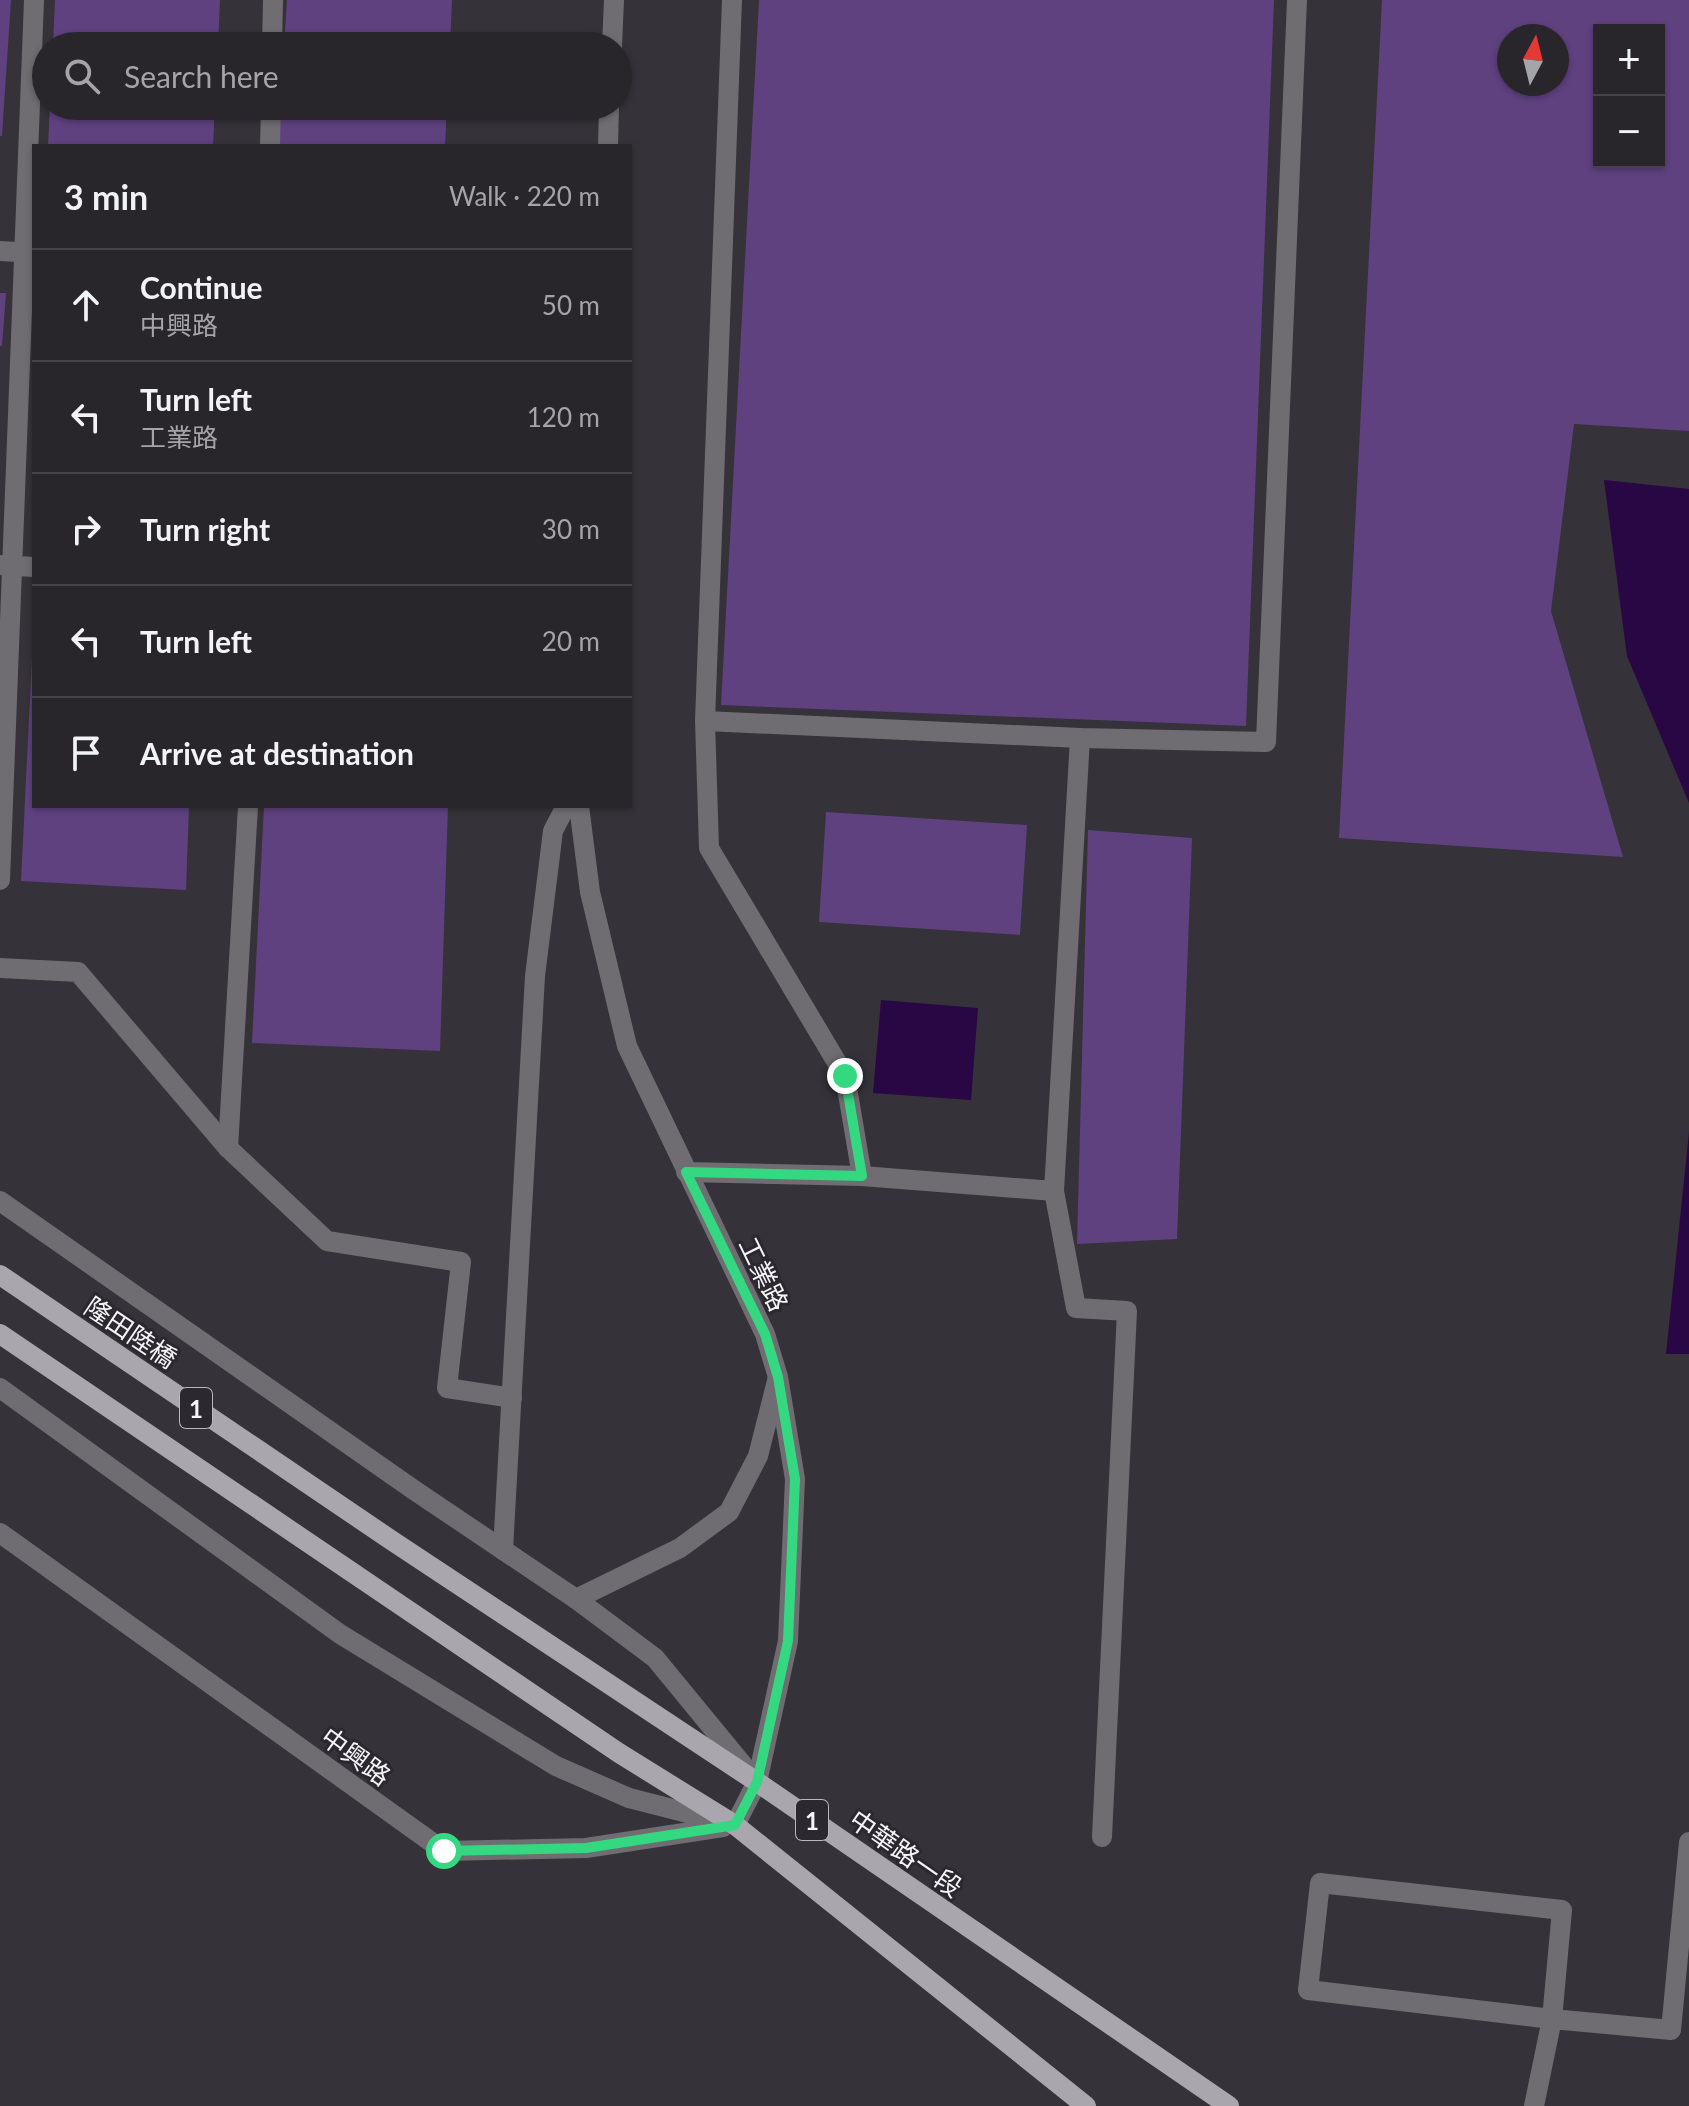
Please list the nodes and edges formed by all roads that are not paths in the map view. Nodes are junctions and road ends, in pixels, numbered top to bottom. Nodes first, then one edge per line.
1 (34, 0) edge
2 (273, 0) edge
3 (614, 0) edge
4 (732, 0) edge
5 (1297, 0) edge
6 (33, 32) edge
7 (272, 32) edge
8 (613, 32) edge
9 (32, 120) edge
10 (271, 120) edge
11 (609, 120) edge
12 (270, 144) edge
13 (608, 144) edge
14 (0, 251) edge
15 (30, 253) edge
16 (6, 565) edge
17 (32, 567) edge
18 (705, 721) junction
19 (1080, 738) junction
20 (248, 808) edge
21 (565, 808) edge
22 (579, 808) edge
23 (0, 880) edge
24 (0, 968) edge
25 (228, 1148) junction
26 (686, 1172) junction
27 (862, 1176) junction
28 (1054, 1191) junction
29 (0, 1201) edge
30 (0, 1275) edge
31 (0, 1334) edge
32 (778, 1377) junction
33 (0, 1388) edge
34 (512, 1398) junction
35 (0, 1533) edge
36 (391, 1540) joint
37 (503, 1550) junction
38 (576, 1599) junction
39 (757, 1782) junction
40 (735, 1825) junction
41 (1102, 1837) dead end
42 (1689, 1842) edge
43 (1552, 2019) junction
44 (1086, 2106) edge
45 (1229, 2106) edge
46 (1534, 2106) edge

1 - 6 street
2 - 7 street
3 - 8 street
4 - 18 street
5 - 19 street
9 - 15 street
10 - 12 street
11 - 13 street
14 - 15 street
15 - 16 street
16 - 17 street
16 - 23 street
18 - 19 street
18 - 27 street
19 - 28 street
20 - 25 street
21 - 34 street
22 - 26 street, 工業路
24 - 25 street
25 - 34 street
26 - 27 street
26 - 32 street, 工業路
27 - 28 street
28 - 41 street
29 - 37 street
30 - 36 main road, 隆田陸橋 / 1
31 - 40 main road, 1
32 - 38 street
32 - 39 street, 工業路
33 - 40 street
34 - 37 street
35 - 40 street, 中興路
36 - 39 main road, 中華路一段 / 1
37 - 38 street
38 - 39 street
39 - 40 street, 工業路
39 - 45 main road, 中華路一段 / 1
40 - 44 main road, 1
42 - 43 street
43 - 43 street
43 - 46 street

